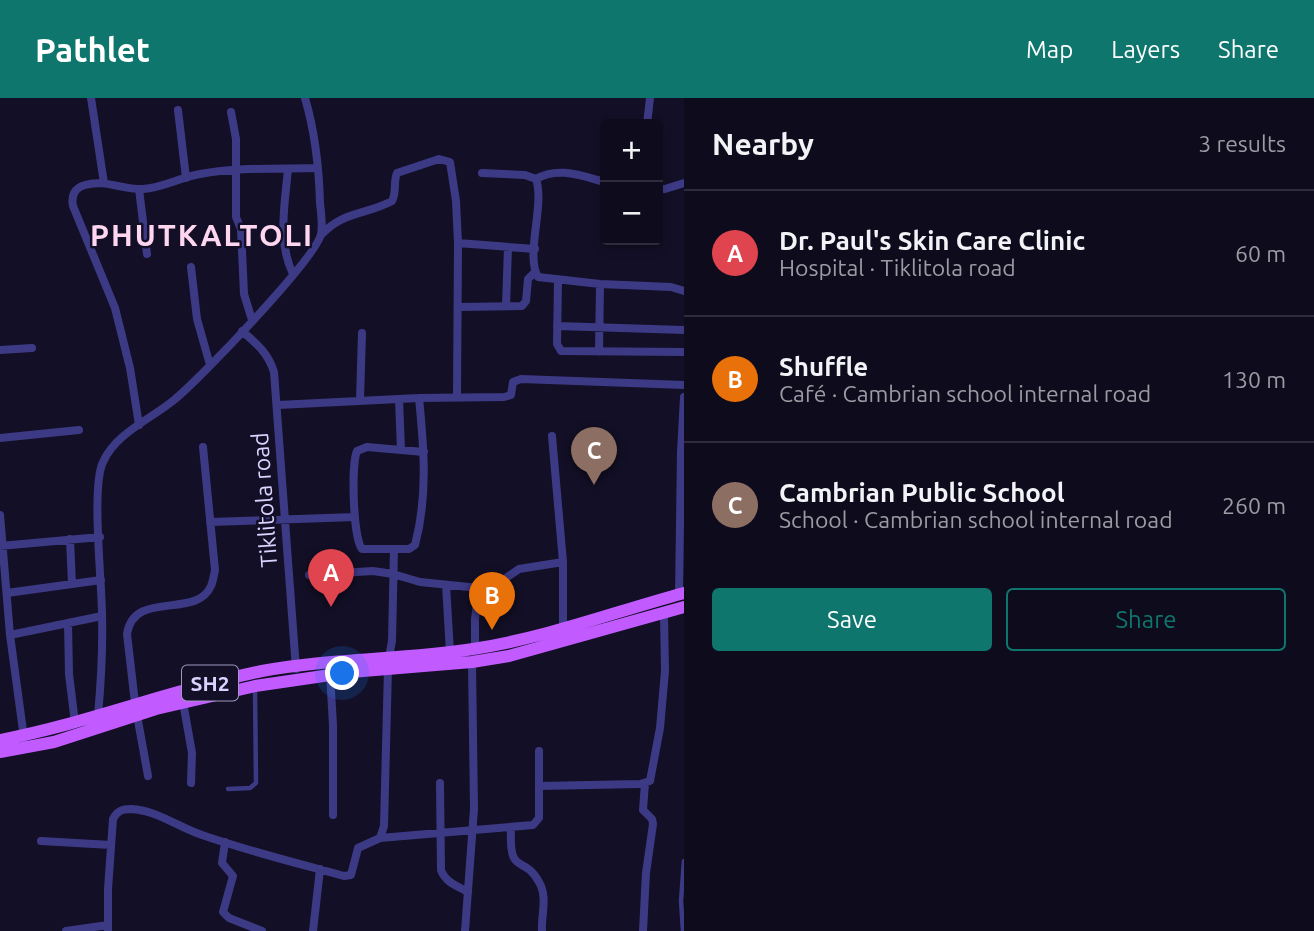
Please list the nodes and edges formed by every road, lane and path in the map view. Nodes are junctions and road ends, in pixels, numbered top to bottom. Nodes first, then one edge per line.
1 (91, 98) edge
2 (305, 98) edge
3 (650, 98) edge
4 (178, 110) dead end
5 (232, 112) dead end
6 (648, 119) edge
7 (318, 168) junction
8 (288, 169) junction
9 (235, 170) junction
10 (482, 173) dead end
11 (186, 177) junction
12 (536, 179) junction
13 (600, 181) edge
14 (104, 183) junction
15 (684, 183) edge
16 (139, 189) junction
17 (663, 189) edge
18 (321, 235) junction
19 (458, 243) junction
20 (508, 247) junction
21 (535, 249) junction
22 (147, 254) dead end
23 (191, 267) dead end
24 (536, 272) junction
25 (293, 274) junction
26 (558, 280) junction
27 (600, 284) junction
28 (684, 290) edge
29 (506, 306) junction
30 (458, 307) junction
31 (252, 320) junction
32 (557, 326) junction
33 (599, 328) junction
34 (684, 330) edge
35 (242, 331) junction
36 (362, 334) dead end
37 (32, 348) dead end
38 (0, 350) edge
39 (599, 352) junction
40 (684, 352) edge
41 (209, 365) junction
42 (684, 385) edge
43 (457, 397) junction
44 (684, 397) edge
45 (419, 398) junction
46 (399, 399) junction
47 (360, 400) junction
48 (278, 405) junction
49 (139, 425) junction
50 (79, 430) dead end
51 (552, 436) dead end
52 (0, 438) edge
53 (203, 447) dead end
54 (401, 450) junction
55 (425, 452) junction
56 (0, 515) edge
57 (355, 517) junction
58 (285, 521) junction
59 (210, 522) junction
60 (100, 537) junction
61 (70, 539) junction
62 (1, 546) edge
63 (394, 549) junction
64 (563, 562) junction
65 (393, 574) junction
66 (309, 575) dead end
67 (101, 580) junction
68 (72, 584) junction
69 (446, 586) junction
70 (479, 588) junction
71 (7, 593) junction
72 (682, 598) edge
73 (664, 613) junction
74 (102, 616) junction
75 (68, 623) junction
76 (563, 627) junction
77 (10, 635) junction
78 (450, 652) junction
79 (473, 655) junction
80 (389, 662) junction
81 (296, 672) junction
82 (330, 674) junction
83 (255, 686) junction
84 (183, 702) junction
85 (136, 709) junction
86 (99, 716) junction
87 (75, 723) junction
88 (0, 740) edge
89 (24, 742) junction
90 (539, 751) dead end
91 (0, 752) edge
92 (148, 776) dead end
93 (191, 782) dead end
94 (440, 783) dead end
95 (645, 783) junction
96 (539, 786) junction
97 (228, 789) dead end
98 (333, 815) dead end
99 (511, 828) junction
100 (472, 831) junction
101 (441, 834) junction
102 (380, 838) junction
103 (41, 841) dead end
104 (225, 842) junction
105 (111, 845) junction
106 (684, 861) edge
107 (320, 869) junction
108 (468, 892) junction
109 (683, 902) edge
110 (108, 928) edge
111 (66, 931) edge
112 (262, 931) edge
113 (313, 931) edge
114 (465, 931) edge
115 (542, 931) edge
116 (642, 931) edge
117 (683, 931) edge

1 - 14 street
2 - 7 street
3 - 6 street
4 - 11 street
5 - 9 street
7 - 8 street
7 - 18 street
8 - 9 street
8 - 25 street
9 - 11 street
9 - 31 street
10 - 12 street
11 - 16 street
12 - 13 street
12 - 21 street
14 - 16 street
14 - 49 street
15 - 17 street
16 - 22 street
18 - 19 street
18 - 25 street
19 - 20 street
19 - 30 street
20 - 21 street
20 - 29 street
21 - 24 street
23 - 41 street
24 - 26 street
24 - 29 street
25 - 31 street
26 - 27 street
26 - 32 street
27 - 28 street
27 - 33 street
29 - 30 street
30 - 43 street
31 - 35 street
32 - 33 street
32 - 39 street
33 - 34 street
33 - 39 street
35 - 41 street
35 - 48 street, Tiklitola road
36 - 47 street
37 - 38 street
39 - 40 street
41 - 49 street
42 - 43 street
43 - 45 street
44 - 72 street
45 - 46 street
45 - 55 street
46 - 47 street
46 - 54 street
47 - 48 street
48 - 58 street, Tiklitola road
49 - 60 street
50 - 52 street
51 - 64 street
53 - 59 street
54 - 55 street
54 - 57 street
55 - 63 street
56 - 62 street
57 - 58 street
57 - 63 street
58 - 59 street
58 - 81 street, Tiklitola road
59 - 85 street
60 - 61 street
60 - 67 street
61 - 62 street
61 - 68 street
62 - 71 street
63 - 65 street
64 - 70 street
64 - 76 street
65 - 66 street
65 - 69 street
65 - 80 street
67 - 68 street
67 - 74 street
68 - 71 street
69 - 70 street
69 - 78 street
70 - 79 street
71 - 77 street
72 - 73 main road, SH2
72 - 76 main road, SH2
73 - 79 main road, SH2
73 - 95 street
74 - 75 street
74 - 86 street
75 - 77 street
75 - 87 street
76 - 79 main road, SH2
77 - 89 street
78 - 79 main road, SH2
78 - 80 main road, SH2
79 - 80 main road, SH2
79 - 100 street
80 - 81 main road, SH2
80 - 82 main road, SH2
80 - 102 street
81 - 82 main road, SH2
81 - 83 main road, SH2
81 - 85 main road, SH2
82 - 98 street
83 - 84 main road, SH2
83 - 97 lane
84 - 85 main road, SH2
84 - 93 street
85 - 86 main road, SH2
85 - 89 main road, SH2
85 - 92 street
86 - 87 main road, SH2
87 - 89 main road, SH2
88 - 89 main road, SH2
89 - 91 main road, SH2
90 - 96 street
94 - 101 street
95 - 96 street
95 - 116 street
96 - 99 street
99 - 100 street
99 - 115 street
100 - 101 street
100 - 108 street
101 - 102 street
101 - 108 street
102 - 107 street
103 - 105 street
104 - 105 street
104 - 107 street
104 - 112 street
105 - 110 street
106 - 109 lane
107 - 113 street
108 - 114 street
109 - 117 lane
110 - 111 street

